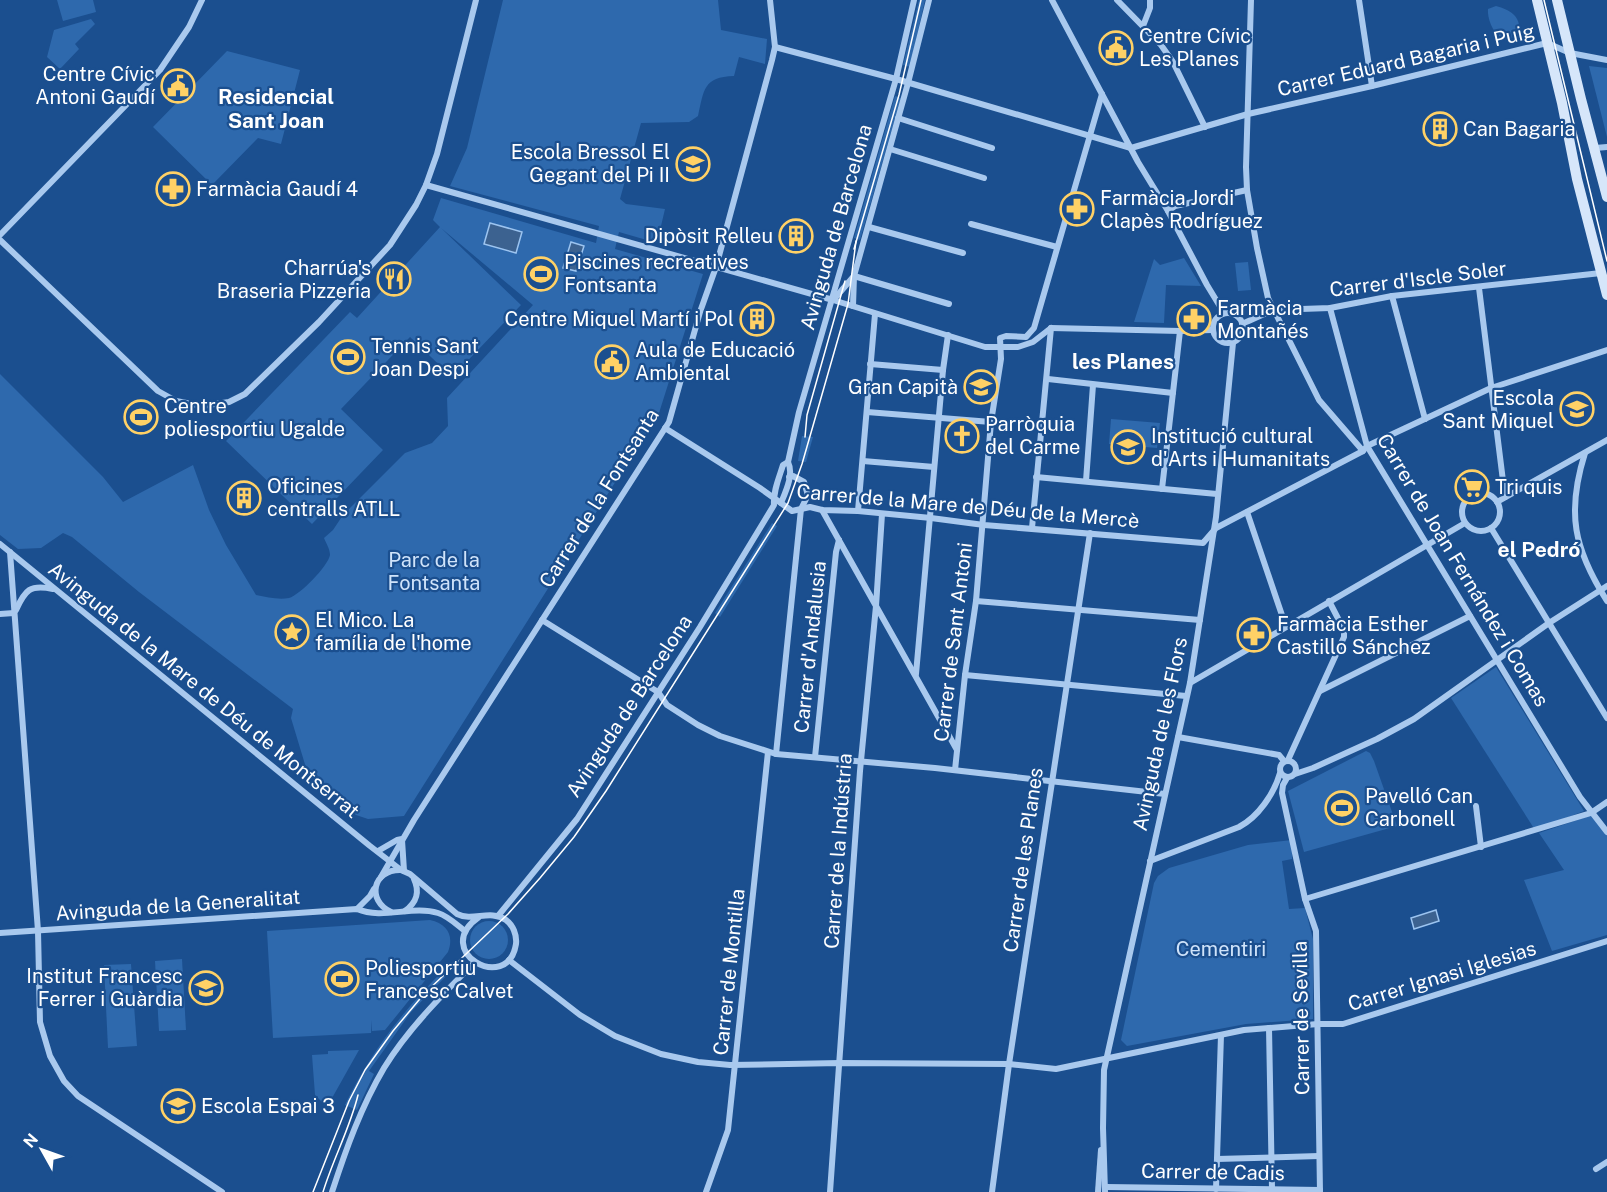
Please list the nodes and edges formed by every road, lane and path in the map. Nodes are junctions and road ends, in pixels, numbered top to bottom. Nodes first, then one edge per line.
1 (202, 0) edge
2 (476, 0) edge
3 (770, 0) edge
4 (914, 0) edge
5 (929, 0) edge
6 (1052, 0) edge
7 (1117, 0) edge
8 (1150, 0) edge
9 (1251, 0) edge
10 (1359, 0) edge
11 (1537, 0) edge
12 (1557, 0) edge
13 (1143, 26) junction
14 (1547, 43) junction
15 (775, 47) junction
16 (1570, 53) junction
17 (1607, 60) edge
18 (896, 79) junction
19 (908, 83) junction
20 (1372, 86) junction
21 (1102, 94) junction
22 (1248, 114) junction
23 (898, 118) junction
24 (1205, 127) junction
25 (1090, 137) junction
26 (1607, 147) edge
27 (992, 148) dead end
28 (1131, 148) junction
29 (1595, 148) junction
30 (890, 149) junction
31 (984, 178) dead end
32 (426, 185) junction
33 (1247, 190) junction
34 (1607, 197) edge
35 (1168, 212) junction
36 (972, 224) dead end
37 (868, 227) junction
38 (0, 235) edge
39 (0, 240) edge
40 (1058, 247) junction
41 (963, 254) dead end
42 (716, 267) junction
43 (1601, 273) junction
44 (854, 276) junction
45 (1479, 288) junction
46 (1607, 295) edge
47 (1392, 296) junction
48 (833, 300) junction
49 (949, 304) dead end
50 (853, 306) junction
51 (1330, 308) junction
52 (1274, 310) junction
53 (1224, 313) junction
54 (875, 314) junction
55 (1242, 324) junction
56 (1051, 328) junction
57 (1212, 330) junction
58 (1180, 331) junction
59 (948, 335) junction
60 (1233, 343) junction
61 (999, 347) junction
62 (1607, 350) edge
63 (870, 364) junction
64 (943, 370) junction
65 (1048, 379) junction
66 (1093, 385) junction
67 (1491, 388) junction
68 (1173, 393) junction
69 (867, 412) junction
70 (1425, 418) junction
71 (939, 419) junction
72 (992, 422) junction
73 (665, 428) junction
74 (1607, 440) edge
75 (1365, 449) junction
76 (1585, 453) junction
77 (863, 461) junction
78 (788, 462) junction
79 (934, 467) junction
80 (789, 477) junction
81 (1036, 477) junction
82 (1086, 481) junction
83 (777, 482) junction
84 (1162, 489) junction
85 (1217, 494) junction
86 (1505, 497) junction
87 (776, 502) junction
88 (1497, 502) junction
89 (801, 510) junction
90 (822, 510) junction
91 (858, 511) junction
92 (1247, 512) junction
93 (882, 514) junction
94 (931, 518) junction
95 (1465, 523) junction
96 (984, 525) junction
97 (1032, 528) junction
98 (1491, 528) junction
99 (1090, 533) junction
100 (1212, 534) junction
101 (839, 540) junction
102 (0, 544) edge
103 (1427, 545) junction
104 (9, 552) junction
105 (1607, 586) edge
106 (53, 589) junction
107 (1600, 591) junction
108 (976, 601) junction
109 (1329, 601) junction
110 (1607, 601) edge
111 (876, 606) junction
112 (1079, 609) junction
113 (14, 613) junction
114 (0, 614) edge
115 (1470, 616) junction
116 (542, 620) junction
117 (1200, 620) junction
118 (1549, 623) junction
119 (1286, 627) junction
120 (1497, 662) junction
121 (916, 674) junction
122 (965, 675) junction
123 (1190, 683) junction
124 (1066, 685) junction
125 (1319, 691) junction
126 (658, 692) junction
127 (1186, 696) junction
128 (1607, 718) edge
129 (1178, 736) junction
130 (957, 750) junction
131 (768, 752) junction
132 (776, 754) junction
133 (815, 757) junction
134 (1286, 761) junction
135 (861, 763) junction
136 (955, 770) junction
137 (1280, 773) junction
138 (1295, 774) junction
139 (1287, 778) junction
140 (1052, 782) junction
141 (1165, 794) junction
142 (1607, 802) edge
143 (1476, 806) dead end
144 (1591, 813) junction
145 (1607, 832) edge
146 (402, 839) junction
147 (1481, 847) junction
148 (378, 851) junction
149 (389, 861) junction
150 (1149, 861) junction
151 (403, 871) junction
152 (381, 877) junction
153 (414, 879) junction
154 (376, 885) junction
155 (1305, 899) junction
156 (357, 909) junction
157 (405, 911) junction
158 (392, 912) junction
159 (498, 916) junction
160 (479, 917) junction
161 (38, 931) junction
162 (465, 931) junction
163 (0, 933) edge
164 (1607, 941) edge
165 (509, 960) junction
166 (474, 963) junction
167 (1318, 1024) junction
168 (1269, 1028) junction
169 (1221, 1035) junction
170 (1106, 1057) junction
171 (840, 1063) junction
172 (1009, 1064) junction
173 (737, 1065) junction
174 (1103, 1128) junction
175 (1319, 1156) junction
176 (1271, 1158) junction
177 (1217, 1160) junction
178 (1607, 1162) edge
179 (1596, 1169) dead end
180 (1216, 1189) junction
181 (1272, 1189) junction
182 (1105, 1190) edge
183 (1320, 1191) edge
184 (222, 1192) edge
185 (332, 1192) edge
186 (706, 1192) edge
187 (830, 1192) edge
188 (992, 1192) edge
189 (1098, 1192) edge

1 - 38 street
2 - 32 street
3 - 15 street, Carrer de la Fontsanta
4 - 18 street, Avinguda de Barcelona
5 - 19 street, Avinguda de Barcelona
6 - 21 street
7 - 13 street
8 - 13 street
9 - 22 street
10 - 20 street
11 - 14 street
12 - 16 street
13 - 24 street
14 - 16 street, Carrer Eduard Bagaria i Puig
14 - 20 street, Carrer Eduard Bagaria i Puig
14 - 43 street
15 - 18 street
15 - 42 street, Carrer de la Fontsanta
16 - 17 street, Carrer Eduard Bagaria i Puig
16 - 29 street
18 - 19 street
18 - 48 street, Avinguda de Barcelona
19 - 23 street, Avinguda de Barcelona
19 - 25 street
20 - 22 street, Carrer Eduard Bagaria i Puig
21 - 25 street
21 - 28 street
22 - 24 street, Carrer Eduard Bagaria i Puig
22 - 33 street
23 - 27 street
23 - 30 street, Avinguda de Barcelona
24 - 28 street, Carrer Eduard Bagaria i Puig
25 - 28 street
25 - 40 street
26 - 29 street
28 - 35 street
29 - 34 street
30 - 31 street
30 - 37 street, Avinguda de Barcelona
32 - 39 street
32 - 42 street
33 - 35 street
33 - 52 street
35 - 53 street
36 - 40 street
37 - 41 street
37 - 44 street, Avinguda de Barcelona
40 - 61 street, Carrer de Sant Antoni
42 - 48 street
42 - 73 street, Carrer de la Fontsanta
43 - 45 street, Carrer d'Iscle Soler
43 - 46 street
44 - 48 street
44 - 49 street
44 - 50 street, Avinguda de Barcelona
45 - 47 street, Carrer d'Iscle Soler
45 - 67 street
47 - 51 street, Carrer d'Iscle Soler
47 - 70 street
48 - 50 street
48 - 78 street, Avinguda de Barcelona
50 - 54 street
51 - 52 street, Carrer d'Iscle Soler
51 - 75 street, Carrer de Joan Fernández i Comas
52 - 55 street, Carrer d'Iscle Soler
52 - 75 street
53 - 55 street
53 - 57 street
54 - 59 street
54 - 63 street
55 - 60 street
56 - 58 street
56 - 61 street
56 - 65 street
57 - 58 street
57 - 60 street
58 - 68 street
59 - 61 street
59 - 64 street
60 - 85 street, Avinguda de les Flors
61 - 72 street, Carrer de Sant Antoni
62 - 67 street
63 - 64 street
63 - 69 street
64 - 71 street
65 - 66 street
65 - 81 street
66 - 68 street
66 - 82 street
67 - 70 street
67 - 86 street
68 - 84 street
69 - 71 street
69 - 77 street
70 - 75 street
71 - 72 street
71 - 79 street
72 - 96 street, Carrer de Sant Antoni
73 - 87 street, Carrer de la Mare de Déu de la Mercè
73 - 116 street, Carrer de la Fontsanta
74 - 76 street
75 - 92 street
75 - 103 street, Carrer de Joan Fernández i Comas
76 - 86 street
76 - 107 street
77 - 79 street
77 - 91 street
78 - 80 street, Avinguda de Barcelona
78 - 83 street, Avinguda de Barcelona
79 - 94 street
80 - 83 street
80 - 87 street, Avinguda de Barcelona
80 - 89 street
81 - 82 street
81 - 97 street
82 - 84 street
83 - 87 street, Avinguda de Barcelona
84 - 85 street
85 - 100 street, Avinguda de les Flors
86 - 88 street
87 - 89 street, Carrer de la Mare de Déu de la Mercè
87 - 126 street, Avinguda de Barcelona
88 - 95 street
88 - 98 street
89 - 90 street, Carrer de la Mare de Déu de la Mercè
89 - 132 street
90 - 91 street, Carrer de la Mare de Déu de la Mercè
90 - 101 street
91 - 93 street, Carrer de la Mare de Déu de la Mercè
92 - 100 street
92 - 119 street
93 - 94 street, Carrer de la Mare de Déu de la Mercè
93 - 111 street, Carrer de la Indústria
94 - 96 street, Carrer de la Mare de Déu de la Mercè
94 - 121 street
95 - 98 street
95 - 103 street
96 - 97 street, Carrer de la Mare de Déu de la Mercè
96 - 108 street, Carrer de Sant Antoni
97 - 99 street, Carrer de la Mare de Déu de la Mercè
98 - 118 street
99 - 100 street, Carrer de la Mare de Déu de la Mercè
99 - 112 street, Carrer de les Planes
100 - 117 street, Avinguda de les Flors
101 - 111 street
101 - 133 street, Carrer d'Andalusia
102 - 104 street, Avinguda de la Mare de Déu de Montserrat
103 - 109 street
103 - 115 street, Carrer de Joan Fernández i Comas
104 - 106 street, Avinguda de la Mare de Déu de Montserrat
104 - 113 street
105 - 107 street
106 - 113 street
106 - 148 street, Avinguda de la Mare de Déu de Montserrat
107 - 110 street
107 - 118 street
108 - 112 street
108 - 122 street, Carrer de Sant Antoni
109 - 119 street
109 - 125 street
111 - 121 street
111 - 135 street, Carrer de la Indústria
112 - 117 street
112 - 124 street, Carrer de les Planes
113 - 114 street
113 - 161 street
115 - 120 street, Carrer de Joan Fernández i Comas
115 - 125 street
116 - 126 street
116 - 146 street, Carrer de la Fontsanta
117 - 123 street, Avinguda de les Flors
118 - 120 street
118 - 128 street
119 - 123 street
120 - 138 street
120 - 144 street, Carrer de Joan Fernández i Comas
121 - 130 street
122 - 124 street
122 - 130 street, Carrer de Sant Antoni
123 - 127 street, Avinguda de les Flors
124 - 127 street
124 - 140 street, Carrer de les Planes
125 - 134 street
126 - 131 street
126 - 159 street, Avinguda de Barcelona
127 - 129 street, Avinguda de les Flors
129 - 134 street
129 - 141 street, Avinguda de les Flors
130 - 136 street, Carrer de Sant Antoni
131 - 132 street
131 - 173 street, Carrer de Montilla
132 - 133 street
133 - 135 street
134 - 137 street
134 - 138 street
135 - 136 street
135 - 171 street, Carrer de la Indústria
136 - 140 street
137 - 139 street
137 - 150 street
138 - 139 street
139 - 155 street, Carrer de Sevilla
140 - 141 street
140 - 172 street, Carrer de les Planes
141 - 150 street, Avinguda de les Flors
142 - 144 street
143 - 147 street
144 - 145 street, Carrer de Joan Fernández i Comas
144 - 147 street
146 - 148 street
146 - 149 street, Carrer de la Fontsanta
146 - 151 street
147 - 155 street
148 - 149 street, Avinguda de la Mare de Déu de Montserrat
149 - 151 street
149 - 152 street, Carrer de la Fontsanta
150 - 170 street, Avinguda de les Flors
151 - 152 street
151 - 153 street
152 - 154 street
153 - 157 street
153 - 160 street
154 - 156 street
154 - 158 street
155 - 167 street, Carrer de Sevilla
156 - 158 street, Avinguda de la Generalitat
156 - 161 street, Avinguda de la Generalitat
157 - 158 street
157 - 162 street
159 - 160 street
159 - 165 street
160 - 162 street
161 - 163 street, Avinguda de la Generalitat
161 - 184 street
162 - 166 street
164 - 167 street, Carrer Ignasi Iglesias
165 - 166 street
165 - 173 street
166 - 185 street
167 - 168 street, Carrer Ignasi Iglesias
167 - 175 street, Carrer de Sevilla
168 - 169 street, Carrer Ignasi Iglesias
168 - 176 street
169 - 170 street, Carrer Ignasi Iglesias
169 - 177 street
170 - 172 street
170 - 174 street, Avinguda de les Flors
171 - 172 street
171 - 173 street
171 - 187 street, Carrer de la Indústria
172 - 188 street, Carrer de les Planes
173 - 186 street, Carrer de Montilla
174 - 182 street, Avinguda de les Flors
174 - 189 street, Avinguda de les Flors
175 - 176 street
175 - 183 street, Carrer de Sevilla
176 - 177 street
176 - 181 street
177 - 180 street
178 - 179 street
180 - 181 street, Carrer de Cadis
180 - 182 street, Carrer de Cadis
181 - 183 street, Carrer de Cadis

